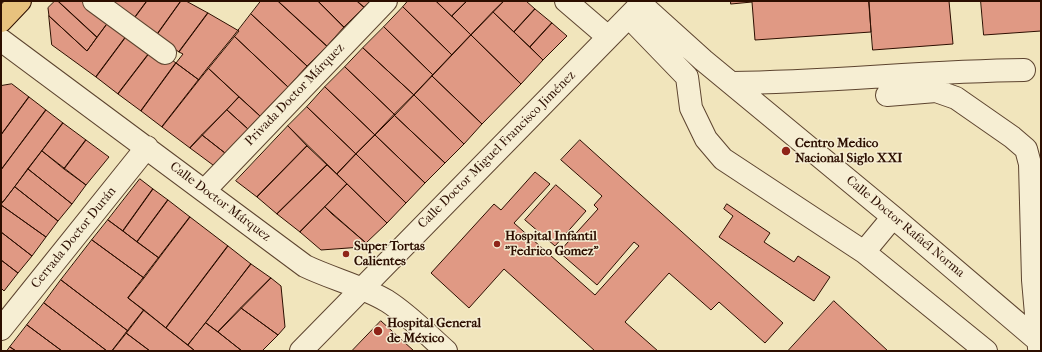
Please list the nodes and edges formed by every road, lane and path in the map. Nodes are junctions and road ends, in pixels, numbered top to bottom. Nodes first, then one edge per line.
1 (20, 1) edge
2 (94, 1) edge
3 (386, 1) edge
4 (566, 1) edge
5 (638, 7) edge
6 (1, 21) edge
7 (608, 37) junction
8 (1, 40) edge
9 (165, 53) dead end
10 (703, 60) junction
11 (1024, 70) dead end
12 (687, 77) junction
13 (935, 82) junction
14 (732, 83) junction
15 (887, 95) dead end
16 (147, 147) junction
17 (1036, 163) edge
18 (205, 190) junction
19 (893, 217) junction
20 (864, 252) junction
21 (360, 289) junction
22 (1, 329) edge
23 (1040, 345) edge
24 (301, 351) edge
25 (446, 351) edge
26 (986, 351) edge

1 - 6 main road
2 - 9 street
3 - 18 street, Privada Doctor Márquez
4 - 7 street
5 - 7 street, Calle Doctor Miguel Francisco Jiménez
5 - 10 street, Calle Doctor Rafaél Norma
5 - 12 street
7 - 21 street, Calle Doctor Miguel Francisco Jiménez
8 - 16 street, Calle Doctor Márquez
10 - 12 street
10 - 14 street, Calle Doctor Rafaél Norma
11 - 13 street
12 - 20 street
13 - 14 street
13 - 15 street
13 - 17 street
14 - 19 street, Calle Doctor Rafaél Norma
16 - 18 street, Calle Doctor Márquez
16 - 22 street, Cerrada Doctor Durán
17 - 23 street
18 - 21 street, Calle Doctor Márquez
19 - 20 street
19 - 23 street, Calle Doctor Rafaél Norma
20 - 26 street
21 - 24 street, Calle Doctor Miguel Francisco Jiménez
21 - 25 street, Calle Doctor Márquez

